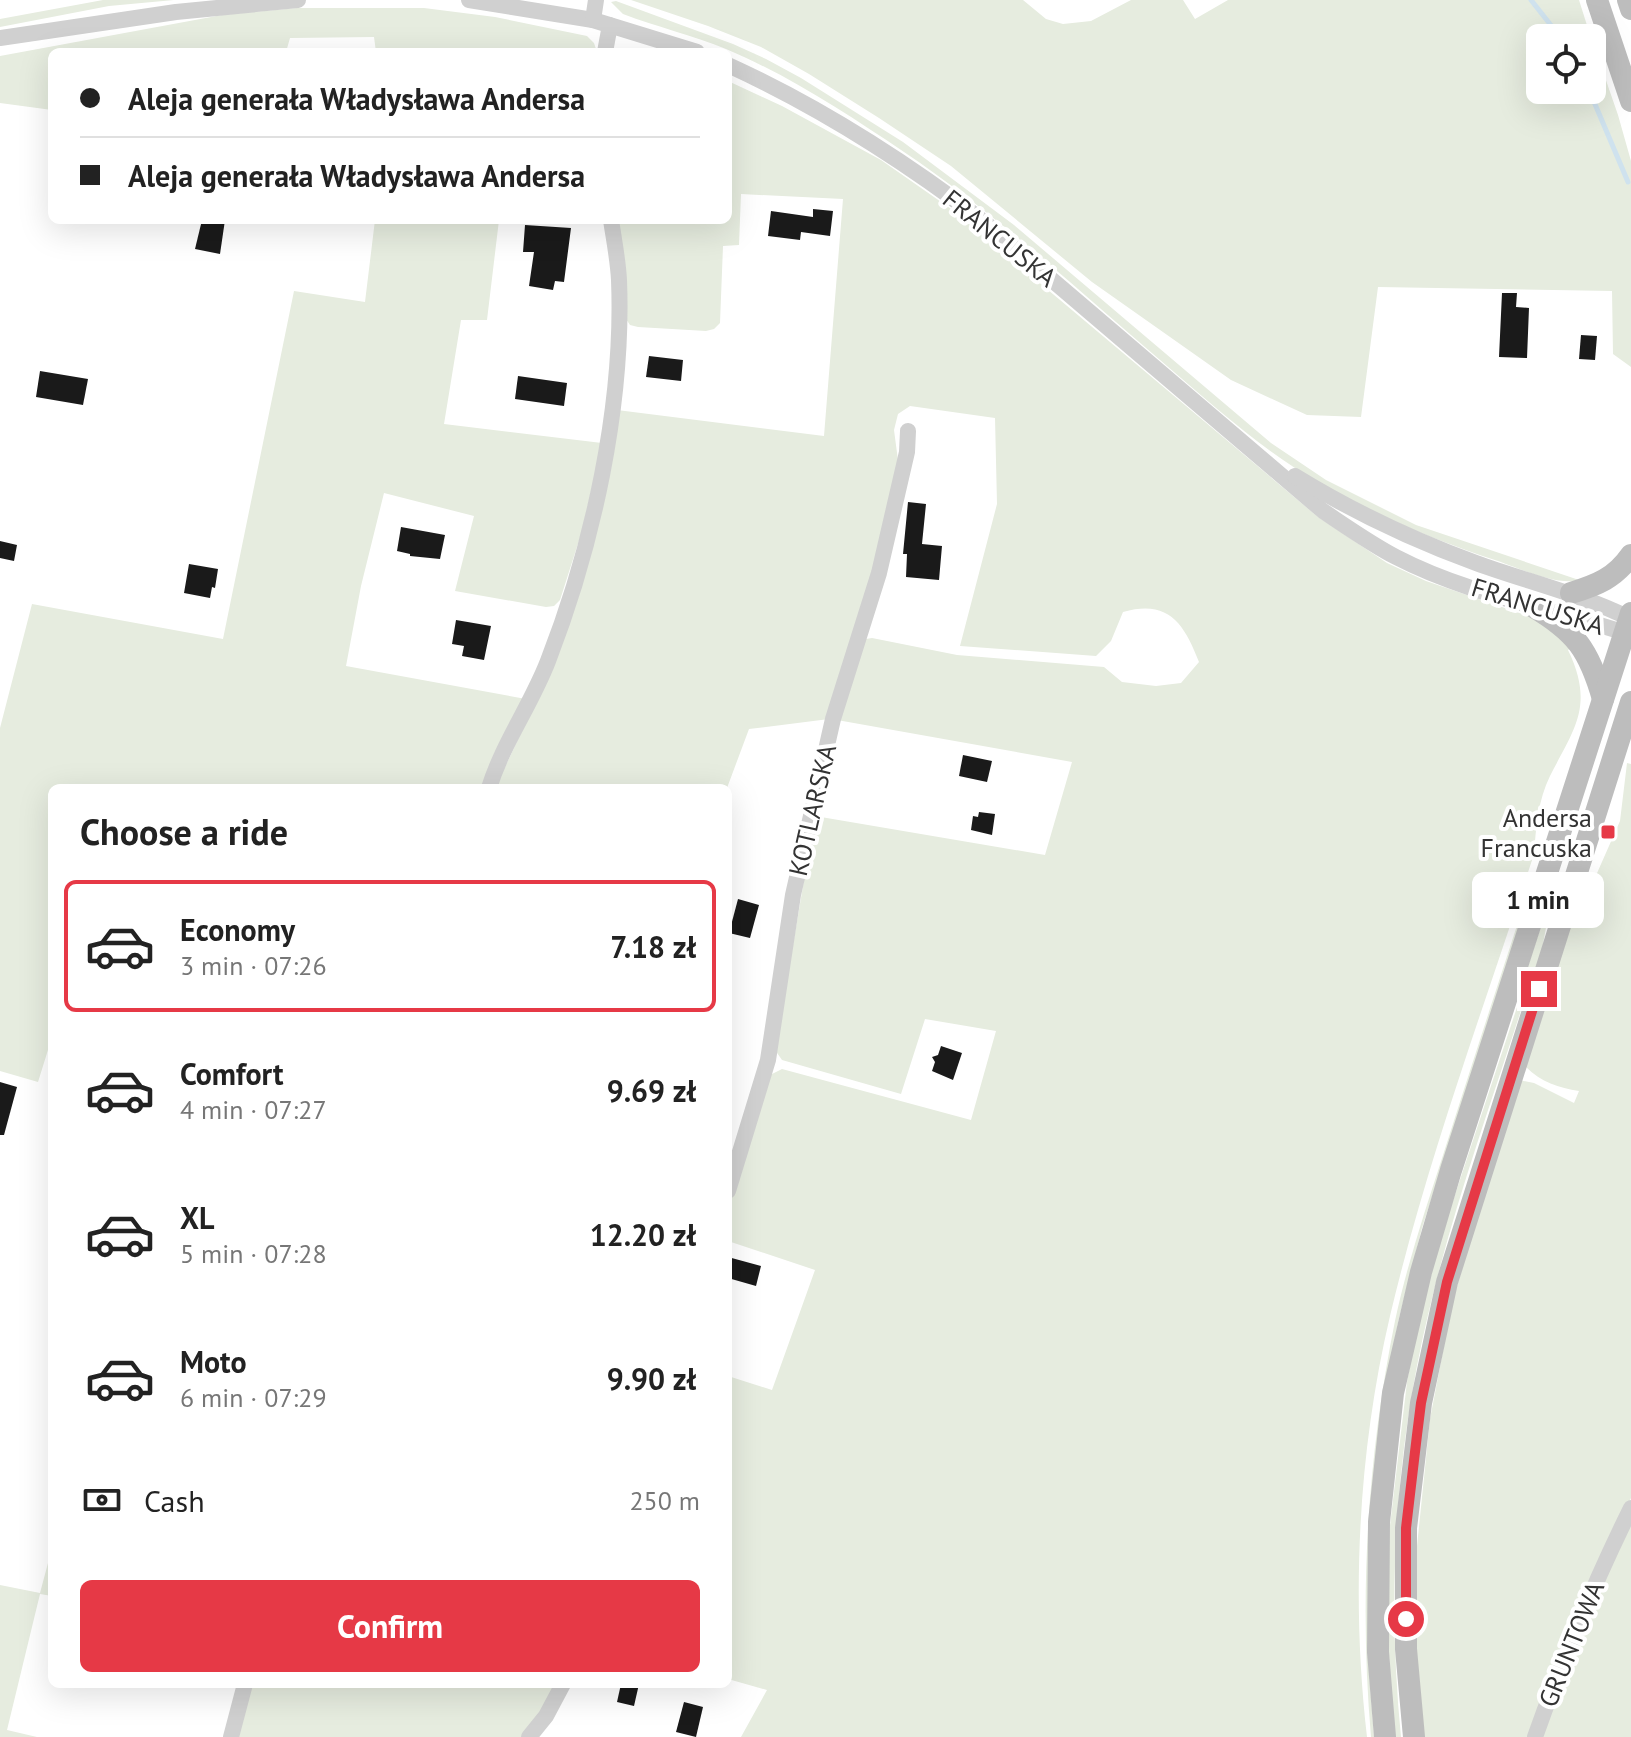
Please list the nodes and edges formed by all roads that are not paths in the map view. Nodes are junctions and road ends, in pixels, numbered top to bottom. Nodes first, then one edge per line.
1 (298, 0) edge
2 (469, 0) edge
3 (596, 0) edge
4 (1597, 0) edge
5 (1628, 0) edge
6 (1631, 9) edge
7 (593, 20) junction
8 (610, 25) junction
9 (0, 38) edge
10 (606, 48) edge
11 (684, 48) edge
12 (732, 67) edge
13 (1631, 101) edge
14 (612, 224) edge
15 (908, 431) dead end
16 (1247, 447) junction
17 (1631, 555) edge
18 (1571, 593) junction
19 (1532, 606) junction
20 (1629, 623) edge
21 (1603, 699) junction
22 (1631, 702) edge
23 (491, 784) edge
24 (1512, 980) junction
25 (1539, 989) junction
26 (732, 1178) edge
27 (1631, 1508) edge
28 (244, 1688) edge
29 (561, 1688) edge
30 (231, 1737) edge
31 (529, 1737) edge
32 (1385, 1737) edge
33 (1414, 1737) edge
34 (1535, 1737) edge

1 - 9 street
2 - 7 street
3 - 7 street
4 - 13 main road
5 - 6 main road
7 - 8 street
8 - 10 street
8 - 11 street
12 - 16 street, FRANCUSKA
14 - 23 street
15 - 26 street, KOTLARSKA
16 - 18 street, FRANCUSKA
16 - 19 street, FRANCUSKA
17 - 18 main road
18 - 20 street, FRANCUSKA
19 - 20 street, FRANCUSKA
19 - 21 main road
20 - 21 main road
21 - 24 main road
22 - 25 main road
24 - 25 main road
24 - 32 main road
25 - 33 main road
27 - 34 street, GRUNTOWA
28 - 30 street
29 - 31 street

